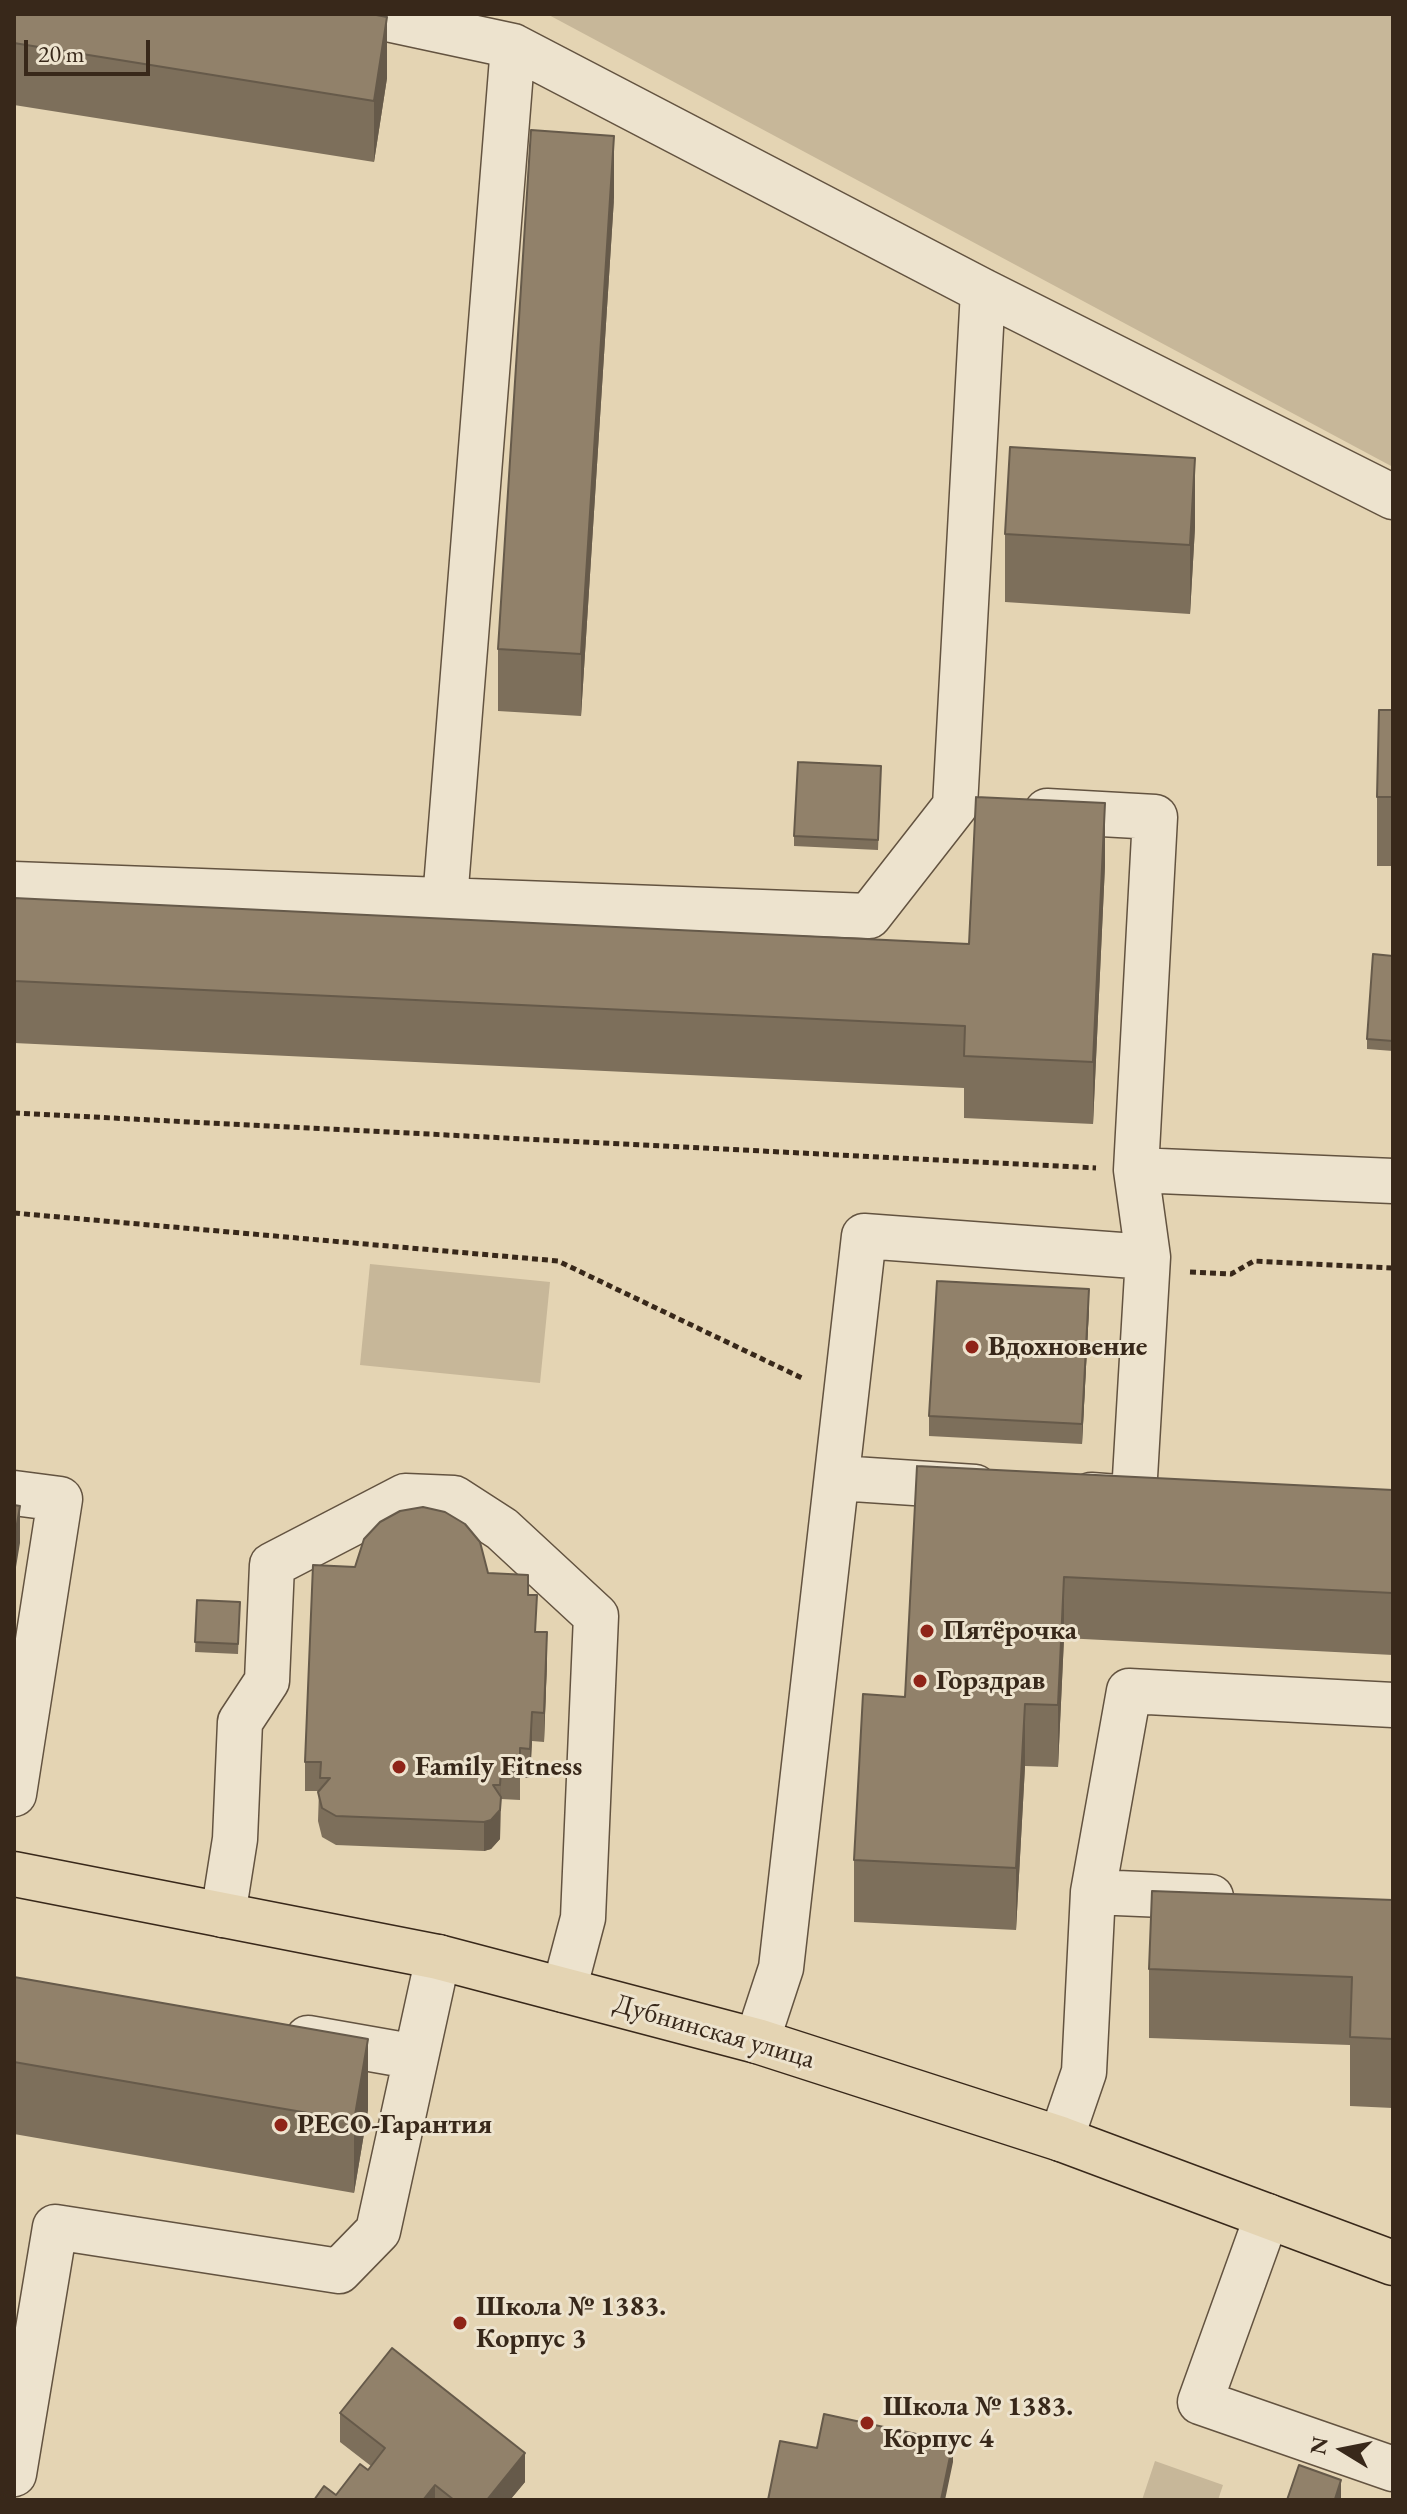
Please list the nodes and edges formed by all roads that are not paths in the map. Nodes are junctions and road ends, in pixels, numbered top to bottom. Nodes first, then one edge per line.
1 (364, 14) edge
2 (513, 46) junction
3 (983, 291) junction
4 (1393, 497) edge
5 (955, 806) junction
6 (14, 884) edge
7 (445, 900) junction
8 (1136, 1170) junction
9 (1393, 1181) edge
10 (1147, 1263) junction
11 (838, 1478) junction
12 (1008, 1489) edge
13 (14, 1493) edge
14 (1054, 1493) edge
15 (1393, 1705) edge
16 (14, 1794) edge
17 (14, 1874) edge
18 (1093, 1892) junction
19 (1251, 1899) edge
20 (223, 1915) junction
21 (438, 1957) junction
22 (564, 1990) junction
23 (277, 2033) edge
24 (757, 2041) junction
25 (416, 2057) junction
26 (1061, 2139) junction
27 (1267, 2216) junction
28 (1393, 2263) edge
29 (1393, 2469) edge
30 (14, 2474) edge

1 - 2 lane
2 - 3 lane
2 - 7 lane
3 - 4 lane
3 - 5 lane
5 - 7 lane
5 - 8 lane
6 - 7 lane
8 - 9 lane
8 - 10 lane
10 - 11 lane
10 - 14 lane
11 - 12 lane
11 - 24 lane
13 - 16 lane
15 - 18 lane
17 - 20 main road, Дубнинская улица
18 - 19 lane
18 - 26 lane
20 - 21 main road, Дубнинская улица
20 - 22 lane
21 - 22 main road, Дубнинская улица
21 - 25 lane
22 - 24 main road, Дубнинская улица
23 - 25 lane
24 - 26 main road, Дубнинская улица
25 - 30 lane
26 - 27 main road, Дубнинская улица
27 - 28 main road, Дубнинская улица
27 - 29 lane

